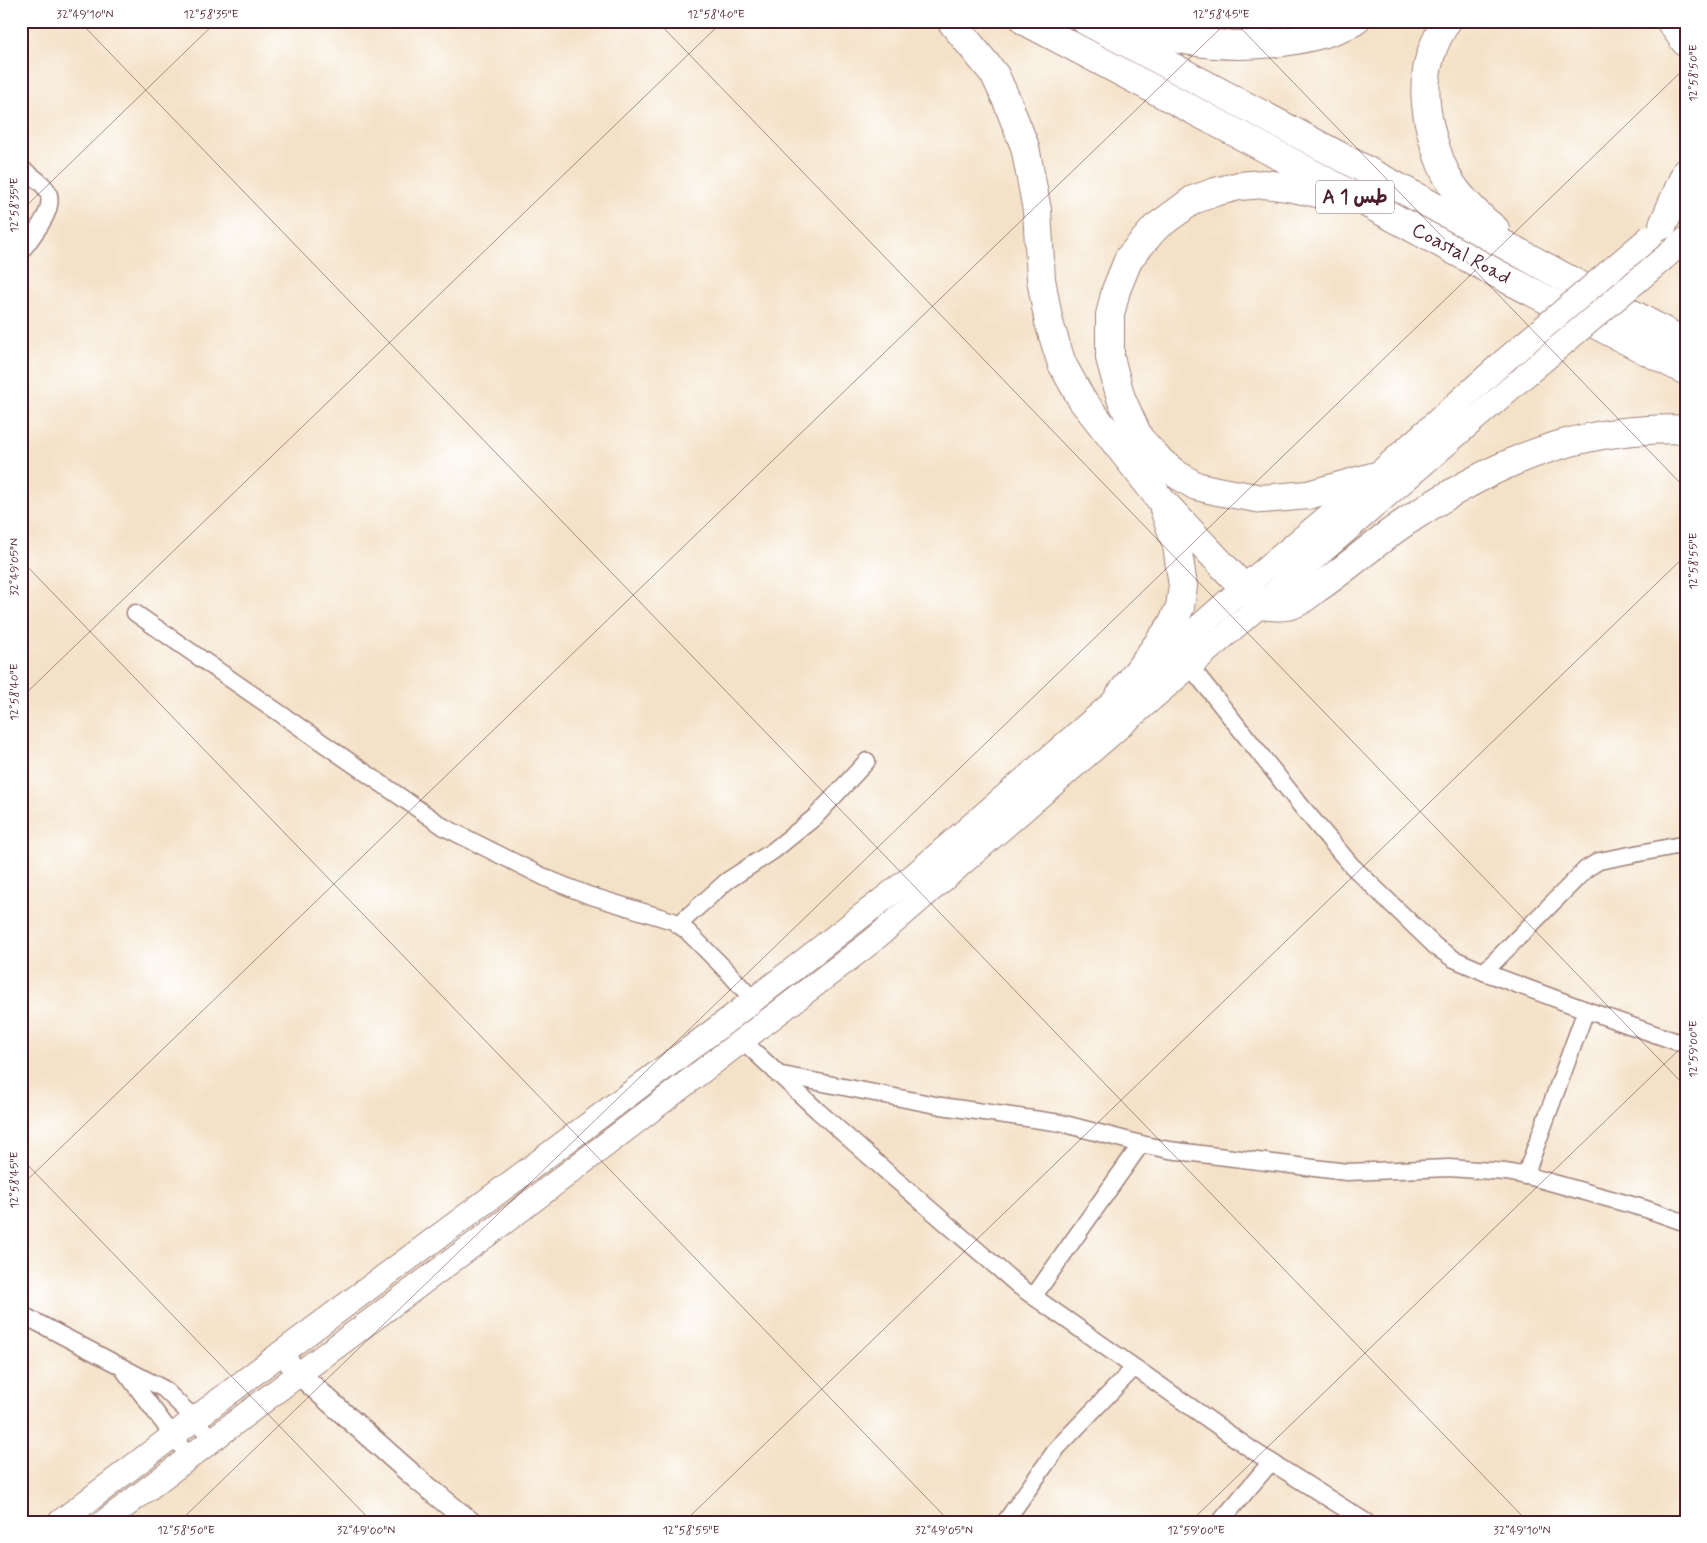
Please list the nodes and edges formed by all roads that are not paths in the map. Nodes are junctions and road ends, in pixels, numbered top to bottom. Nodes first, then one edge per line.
1 (952, 21) edge
2 (1025, 21) edge
3 (1086, 21) edge
4 (1110, 21) edge
5 (1355, 21) edge
6 (1447, 21) edge
7 (1670, 21) edge
8 (1686, 43) edge
9 (21, 168) edge
10 (1686, 172) edge
11 (1360, 199) junction
12 (1686, 206) edge
13 (1656, 231) junction
14 (1686, 239) edge
15 (21, 252) edge
16 (1545, 268) junction
17 (1686, 343) edge
18 (1686, 371) edge
19 (1686, 430) edge
20 (1376, 476) junction
21 (1160, 499) junction
22 (1252, 596) junction
23 (135, 613) dead end
24 (1190, 666) junction
25 (1118, 698) junction
26 (868, 761) dead end
27 (1686, 844) edge
28 (678, 925) junction
29 (1484, 972) junction
30 (753, 1000) junction
31 (1586, 1010) junction
32 (742, 1040) junction
33 (1686, 1045) edge
34 (778, 1074) junction
35 (1141, 1144) junction
36 (1526, 1176) junction
37 (1686, 1223) edge
38 (1034, 1296) junction
39 (21, 1314) edge
40 (281, 1353) junction
41 (122, 1367) junction
42 (1134, 1368) junction
43 (299, 1374) junction
44 (195, 1419) junction
45 (172, 1436) junction
46 (212, 1440) junction
47 (189, 1457) junction
48 (1271, 1462) junction
49 (60, 1522) edge
50 (104, 1522) edge
51 (470, 1522) edge
52 (1005, 1522) edge
53 (1220, 1522) edge
54 (1366, 1522) edge

1 - 21 highway
2 - 11 highway, Coastal Road / A 1 طس
3 - 16 highway, Coastal Road / A 1 طس
4 - 5 highway
6 - 16 highway
7 - 8 highway
9 - 15 street
10 - 13 highway
11 - 18 highway, Coastal Road / A 1 طس
11 - 20 highway
12 - 13 main road
13 - 20 main road, bridge
14 - 22 main road, bridge
16 - 17 highway, Coastal Road / A 1 طس
19 - 22 highway
20 - 22 main road
21 - 22 highway
21 - 25 highway
22 - 24 main road
22 - 25 main road
23 - 28 street
24 - 29 street
24 - 32 main road
25 - 30 main road
26 - 28 street
27 - 29 street
28 - 30 street
29 - 31 street
30 - 40 main road
31 - 33 street
31 - 36 street
32 - 34 street
32 - 43 main road
34 - 35 street
34 - 38 street
35 - 36 street
35 - 38 street
36 - 37 street
38 - 42 street
39 - 41 street
40 - 43 street
40 - 44 main road
41 - 44 street
41 - 45 street
42 - 48 street
42 - 52 street
43 - 46 main road
43 - 51 street
44 - 45 main road
44 - 46 street
45 - 47 street
45 - 49 main road
46 - 47 main road
47 - 50 main road
48 - 53 street
48 - 54 street

